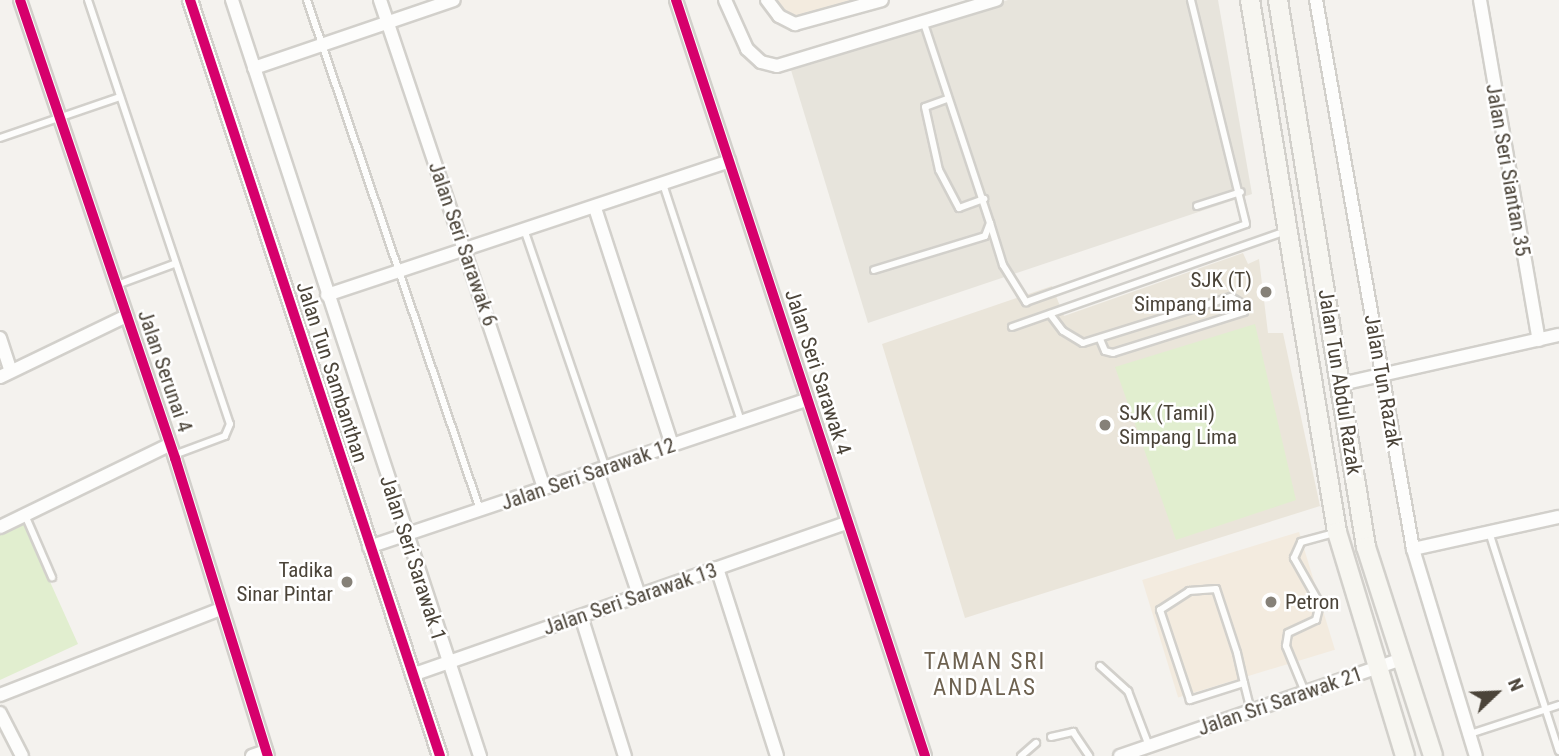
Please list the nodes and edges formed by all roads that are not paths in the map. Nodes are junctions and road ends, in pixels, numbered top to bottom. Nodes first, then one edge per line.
1 (20, 0) edge
2 (88, 0) edge
3 (190, 0) edge
4 (232, 0) edge
5 (307, 0) edge
6 (380, 0) edge
7 (454, 0) edge
8 (676, 0) edge
9 (725, 0) edge
10 (767, 0) edge
11 (882, 0) edge
12 (996, 0) edge
13 (1191, 0) edge
14 (1278, 0) edge
15 (1317, 0) edge
16 (1480, 0) edge
17 (1250, 1) edge
18 (388, 23) junction
19 (924, 23) junction
20 (323, 45) junction
21 (1286, 52) junction
22 (1259, 56) junction
23 (254, 68) junction
24 (120, 97) junction
25 (947, 99) junction
26 (60, 117) junction
27 (0, 138) edge
28 (729, 161) junction
29 (663, 184) junction
30 (1241, 192) junction
31 (984, 199) junction
32 (1197, 206) dead end
33 (595, 208) junction
34 (990, 223) junction
35 (524, 229) junction
36 (1286, 231) junction
37 (464, 248) junction
38 (174, 264) junction
39 (874, 270) dead end
40 (397, 271) junction
41 (116, 285) junction
42 (327, 295) junction
43 (1050, 314) junction
44 (126, 316) junction
45 (1012, 327) dead end
46 (1559, 335) edge
47 (0, 338) edge
48 (1100, 339) junction
49 (1539, 340) junction
50 (6, 374) edge
51 (1381, 375) junction
52 (1341, 384) junction
53 (807, 400) junction
54 (741, 422) junction
55 (672, 446) junction
56 (171, 450) junction
57 (601, 469) junction
58 (544, 488) junction
59 (480, 510) junction
60 (25, 515) junction
61 (1559, 517) edge
62 (848, 522) junction
63 (0, 527) edge
64 (1489, 530) junction
65 (1336, 532) junction
66 (406, 535) junction
67 (369, 547) junction
68 (1413, 549) junction
69 (716, 568) junction
70 (52, 577) dead end
71 (639, 595) junction
72 (221, 610) junction
73 (581, 615) junction
74 (1401, 659) junction
75 (446, 663) junction
76 (1100, 667) dead end
77 (1375, 668) junction
78 (412, 675) junction
79 (1244, 682) junction
80 (1305, 692) junction
81 (0, 695) edge
82 (1559, 705) edge
83 (1546, 709) junction
84 (1251, 711) junction
85 (0, 713) edge
86 (1470, 734) junction
87 (1051, 737) dead end
88 (1036, 743) dead end
89 (1149, 746) junction
90 (1559, 751) edge
91 (267, 753) edge
92 (22, 756) edge
93 (253, 756) edge
94 (440, 756) edge
95 (480, 756) edge
96 (625, 756) edge
97 (777, 756) edge
98 (925, 756) edge
99 (1021, 756) edge
100 (1089, 756) edge
101 (1120, 756) edge
102 (1405, 756) edge
103 (1433, 756) edge
104 (1476, 756) edge

1 - 26 street, Jalan Serunai 4
2 - 24 lane
3 - 67 street, Jalan Tun Sambanthan
4 - 23 street, Jalan Seri Sarawak 1
5 - 20 lane
6 - 18 street, Jalan Seri Sarawak 6
7 - 18 street
8 - 28 street, Jalan Seri Sarawak 4
9 - 19 street
10 - 11 street
12 - 19 street
13 - 30 lane
14 - 21 main road, Jalan Tun Abdul Razak
15 - 51 street, Jalan Tun Razak
16 - 49 street, Jalan Seri Siantan 35
17 - 22 main road, Jalan Tun Abdul Razak
18 - 20 street
18 - 37 street, Jalan Seri Sarawak 6
19 - 25 lane
20 - 23 street
20 - 40 lane
21 - 22 main road
21 - 52 main road, Jalan Tun Abdul Razak
22 - 36 main road, Jalan Tun Abdul Razak
23 - 42 street, Jalan Seri Sarawak 1
24 - 26 lane
24 - 38 lane
25 - 31 lane
25 - 31 lane
26 - 27 lane
26 - 41 street, Jalan Serunai 4
28 - 29 street
28 - 53 street, Jalan Seri Sarawak 4
29 - 33 street
29 - 54 lane
30 - 32 lane
30 - 34 lane
31 - 34 lane
33 - 35 street
33 - 55 street
34 - 39 lane
35 - 37 street
35 - 57 lane
36 - 43 lane
36 - 65 main road, Jalan Tun Abdul Razak
37 - 40 street
37 - 58 street, Jalan Seri Sarawak 6
38 - 41 lane
38 - 56 lane
40 - 42 street
40 - 59 lane
41 - 44 street, Jalan Serunai 4
42 - 66 street, Jalan Seri Sarawak 1
43 - 45 lane
43 - 48 lane
44 - 50 street
44 - 56 street, Jalan Serunai 4
46 - 49 street
47 - 50 street
48 - 48 lane
49 - 51 street
51 - 52 street
51 - 68 street, Jalan Tun Razak
52 - 74 main road, Jalan Tun Abdul Razak
53 - 54 street, Jalan Seri Sarawak 12
53 - 62 street, Jalan Seri Sarawak 4
54 - 55 street, Jalan Seri Sarawak 12
55 - 57 street, Jalan Seri Sarawak 12
56 - 60 street
56 - 72 street, Jalan Serunai 4
57 - 58 street, Jalan Seri Sarawak 12
57 - 71 street
58 - 59 street, Jalan Seri Sarawak 12
59 - 66 street, Jalan Seri Sarawak 12
60 - 63 street
60 - 70 lane
61 - 64 street
62 - 69 street, Jalan Seri Sarawak 13
62 - 98 street, Jalan Seri Sarawak 4
64 - 68 street
64 - 83 lane
65 - 77 main road, Jalan Tun Abdul Razak
65 - 80 lane
66 - 67 street, Jalan Seri Sarawak 12
66 - 75 street, Jalan Seri Sarawak 1
67 - 78 street, Jalan Tun Sambanthan
68 - 86 street, Jalan Tun Razak
69 - 71 street, Jalan Seri Sarawak 13
69 - 97 street
71 - 73 street, Jalan Seri Sarawak 13
72 - 81 street
72 - 91 street, Jalan Serunai 4
73 - 75 street, Jalan Seri Sarawak 13
73 - 96 street
74 - 77 street, Jalan Sri Sarawak 21
74 - 103 main road, Jalan Tun Abdul Razak
75 - 78 street, Jalan Seri Sarawak 13
75 - 95 street, Jalan Seri Sarawak 1
76 - 89 lane
77 - 80 street, Jalan Sri Sarawak 21
77 - 102 main road, Jalan Tun Abdul Razak
78 - 94 street, Jalan Tun Sambanthan
79 - 79 lane
79 - 84 lane
80 - 84 street, Jalan Sri Sarawak 21
82 - 83 lane
83 - 86 lane
83 - 90 lane
84 - 89 street, Jalan Sri Sarawak 21
85 - 92 street
86 - 104 street, Jalan Tun Razak
87 - 100 lane
88 - 99 lane
89 - 101 street, Jalan Sri Sarawak 21
91 - 93 street

